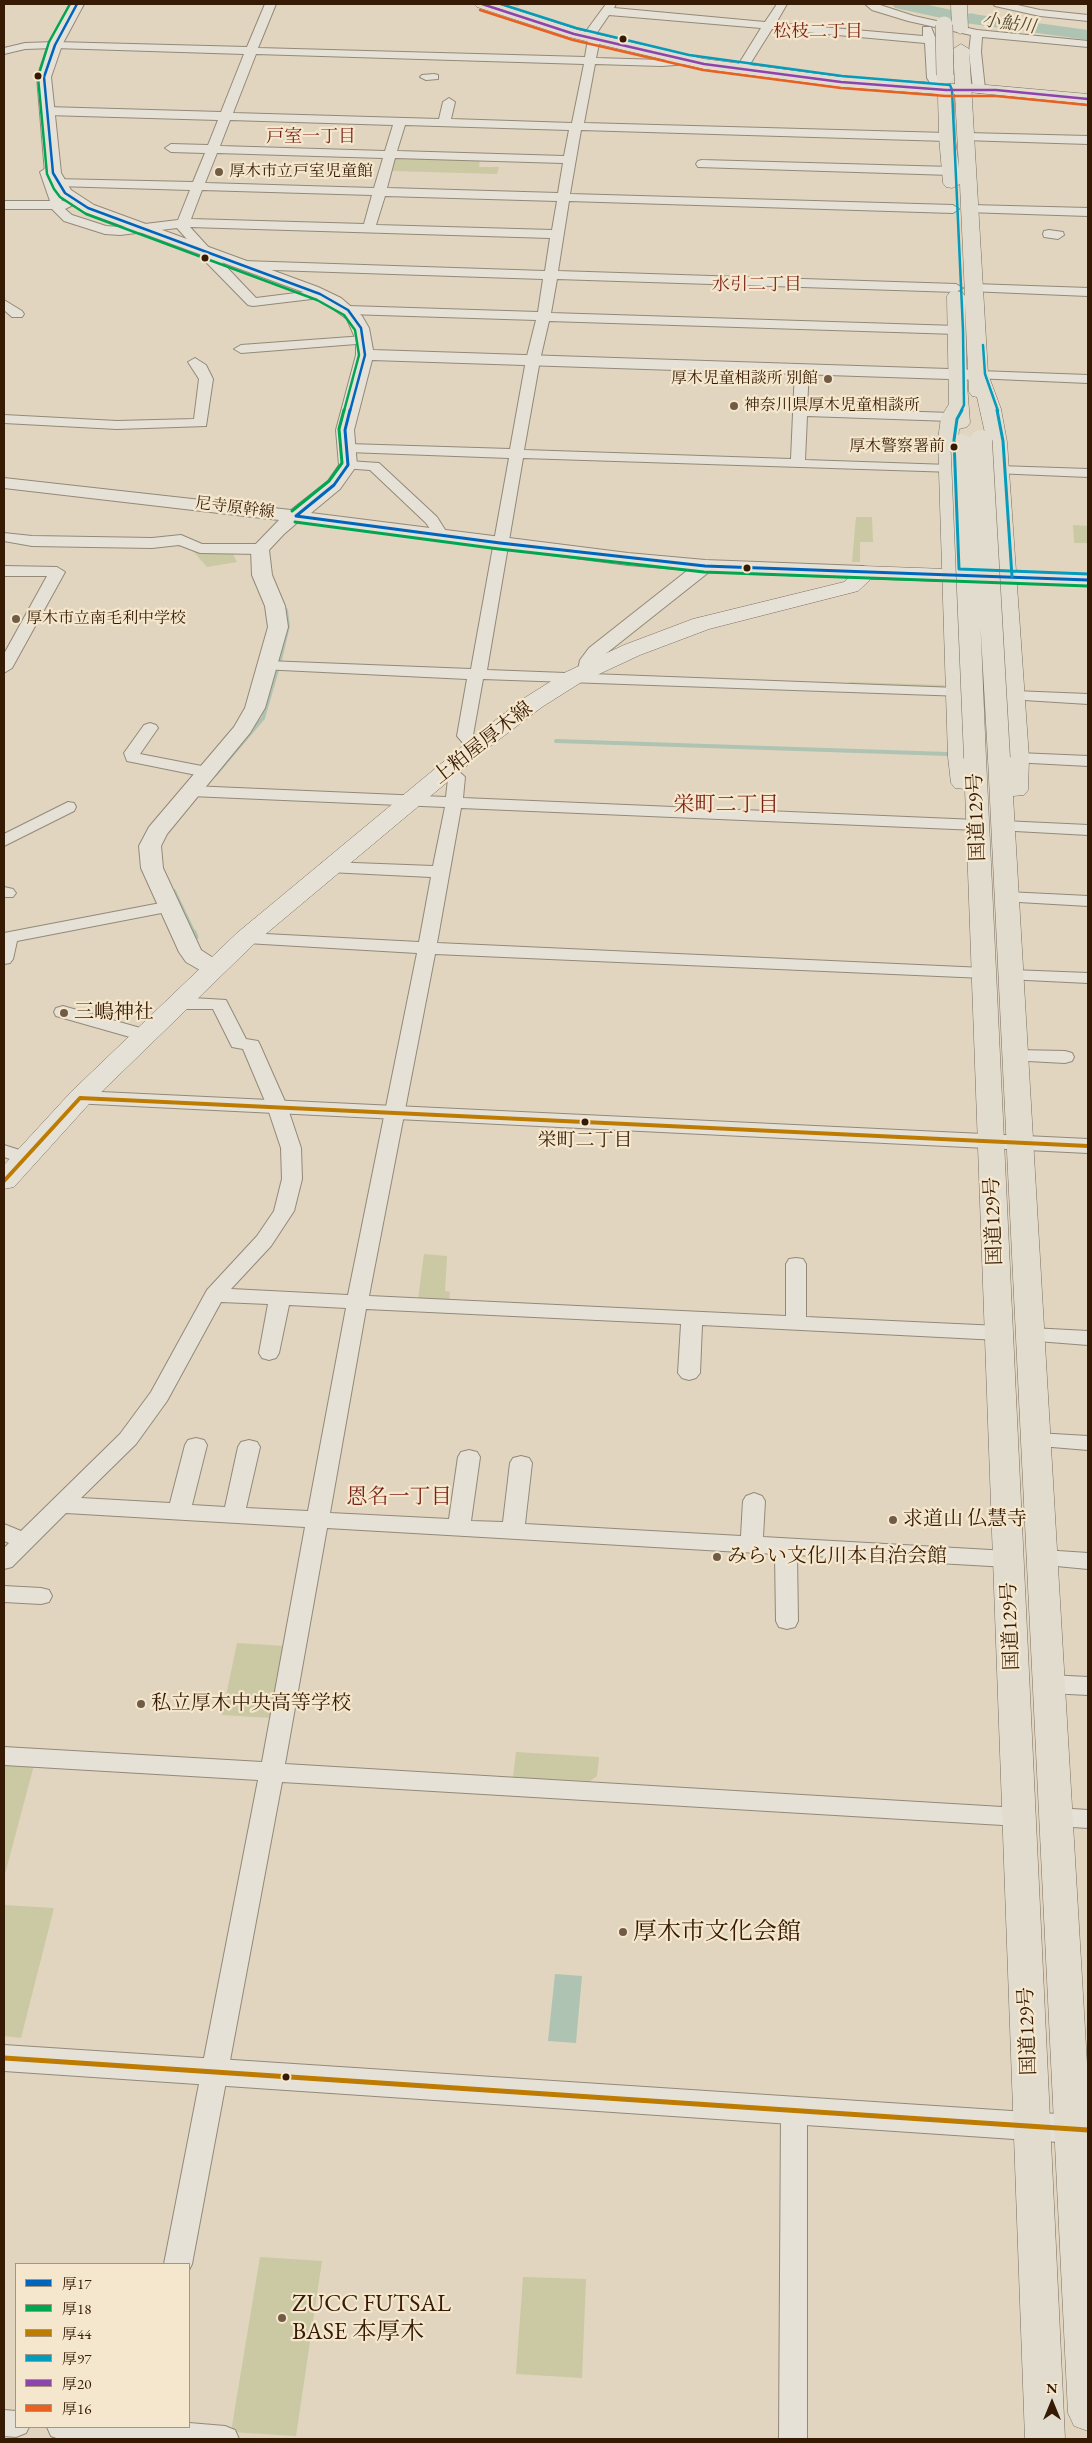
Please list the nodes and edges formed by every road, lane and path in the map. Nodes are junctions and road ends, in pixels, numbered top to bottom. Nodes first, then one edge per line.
1 (77, 4) edge
2 (270, 4) edge
3 (482, 4) edge
4 (497, 4) edge
5 (782, 4) edge
6 (870, 4) edge
7 (959, 4) edge
8 (999, 4) edge
9 (1074, 4) edge
10 (608, 8) edge
11 (943, 11) dead end
12 (1085, 17) edge
13 (924, 22) junction
14 (768, 26) junction
15 (592, 37) junction
16 (932, 40) junction
17 (975, 41) junction
18 (1088, 44) edge
19 (55, 45) junction
20 (4, 51) edge
21 (250, 51) junction
22 (1088, 55) edge
23 (589, 60) junction
24 (688, 61) junction
25 (742, 68) junction
26 (944, 84) junction
27 (969, 84) junction
28 (1088, 99) edge
29 (449, 102) dead end
30 (47, 111) junction
31 (227, 116) junction
32 (400, 121) junction
33 (444, 122) junction
34 (576, 126) junction
35 (947, 136) junction
36 (967, 137) junction
37 (1088, 140) edge
38 (171, 148) dead end
39 (213, 150) junction
40 (390, 155) junction
41 (569, 160) junction
42 (702, 164) dead end
43 (951, 171) junction
44 (51, 177) junction
45 (198, 186) junction
46 (379, 191) junction
47 (563, 197) junction
48 (79, 203) junction
49 (4, 205) edge
50 (57, 205) junction
51 (962, 209) junction
52 (1088, 212) edge
53 (184, 223) junction
54 (144, 228) junction
55 (368, 228) junction
56 (556, 234) junction
57 (209, 253) junction
58 (243, 265) junction
59 (549, 275) junction
60 (956, 288) junction
61 (974, 288) junction
62 (1088, 292) edge
63 (320, 294) junction
64 (4, 304) edge
65 (348, 310) junction
66 (17, 314) dead end
67 (542, 317) junction
68 (957, 330) junction
69 (364, 347) junction
70 (242, 348) dead end
71 (533, 360) junction
72 (195, 362) dead end
73 (802, 369) junction
74 (956, 374) junction
75 (979, 375) junction
76 (1088, 379) edge
77 (955, 411) junction
78 (800, 412) junction
79 (4, 419) edge
80 (971, 443) junction
81 (516, 454) junction
82 (348, 456) junction
83 (798, 464) junction
84 (949, 469) junction
85 (999, 470) junction
86 (1088, 473) edge
87 (4, 483) edge
88 (296, 516) junction
89 (442, 536) junction
90 (4, 537) edge
91 (500, 543) junction
92 (260, 549) junction
93 (705, 566) junction
94 (4, 571) edge
95 (862, 572) junction
96 (953, 575) junction
97 (1006, 577) junction
98 (1088, 580) edge
99 (616, 636) junction
100 (632, 650) junction
101 (267, 666) junction
102 (4, 668) edge
103 (580, 674) junction
104 (476, 675) junction
105 (957, 693) junction
106 (1014, 696) junction
107 (1088, 699) edge
108 (150, 728) dead end
109 (480, 743) junction
110 (1008, 758) junction
111 (1088, 761) edge
112 (447, 770) junction
113 (206, 772) junction
114 (191, 791) junction
115 (410, 800) junction
116 (454, 802) junction
117 (65, 811) dead end
118 (1088, 830) edge
119 (990, 831) junction
120 (4, 841) edge
121 (328, 868) junction
122 (441, 872) junction
123 (1007, 897) junction
124 (1088, 901) edge
125 (171, 906) junction
126 (6, 938) edge
127 (246, 938) junction
128 (427, 948) junction
129 (4, 958) edge
130 (213, 968) junction
131 (998, 974) junction
132 (1088, 978) edge
133 (176, 1003) junction
134 (63, 1012) dead end
135 (144, 1035) junction
136 (1016, 1056) junction
137 (1065, 1058) dead end
138 (80, 1098) junction
139 (277, 1106) junction
140 (396, 1113) junction
141 (1006, 1142) junction
142 (1088, 1146) edge
143 (14, 1154) edge
144 (4, 1181) edge
145 (796, 1264) dead end
146 (214, 1295) junction
147 (280, 1298) junction
148 (357, 1302) junction
149 (692, 1318) junction
150 (796, 1323) junction
151 (999, 1333) junction
152 (1031, 1335) junction
153 (1088, 1338) edge
154 (269, 1353) dead end
155 (689, 1373) dead end
156 (1036, 1440) junction
157 (1088, 1443) edge
158 (196, 1445) dead end
159 (249, 1447) dead end
160 (469, 1457) dead end
161 (522, 1463) dead end
162 (754, 1502) dead end
163 (62, 1505) junction
164 (180, 1511) junction
165 (234, 1514) junction
166 (317, 1519) junction
167 (459, 1527) junction
168 (513, 1530) junction
169 (14, 1537) edge
170 (752, 1544) junction
171 (786, 1546) junction
172 (1043, 1558) junction
173 (1008, 1559) junction
174 (4, 1561) edge
175 (1088, 1561) edge
176 (4, 1594) edge
177 (41, 1596) dead end
178 (787, 1621) dead end
179 (1049, 1684) junction
180 (1088, 1686) edge
181 (4, 1756) edge
182 (272, 1772) junction
183 (1019, 1817) junction
184 (1056, 1817) junction
185 (1088, 1819) edge
186 (4, 2058) edge
187 (214, 2072) junction
188 (794, 2111) junction
189 (1032, 2127) junction
190 (1080, 2130) edge
191 (178, 2263) edge
192 (1088, 2413) edge
193 (75, 2428) edge
194 (147, 2433) edge
195 (225, 2439) edge
196 (793, 2439) edge
197 (1045, 2439) edge

1 - 19 street
2 - 21 street
3 - 15 main road
4 - 15 main road
5 - 14 street
6 - 13 street
7 - 27 main road, 国道129号
8 - 12 street
9 - 12 street
10 - 14 street
10 - 15 street
11 - 26 main road, 国道129号, bridge
13 - 16 street
13 - 17 street
14 - 16 street
14 - 25 street
15 - 23 street
15 - 24 main road
15 - 25 main road
16 - 26 street
17 - 18 street
17 - 22 street
17 - 27 street
19 - 20 street
19 - 21 street
19 - 30 street
21 - 23 street
21 - 31 street
23 - 24 street
23 - 34 street
24 - 25 main road
25 - 26 main road
26 - 27 main road
26 - 35 main road, 国道129号
27 - 28 main road
27 - 36 main road, 国道129号
29 - 33 street
30 - 31 street
30 - 44 street
31 - 32 street
31 - 39 street
32 - 33 street
32 - 40 street
33 - 34 street
34 - 35 street
34 - 41 street
35 - 43 main road, 国道129号
36 - 37 street
36 - 51 main road, 国道129号
38 - 39 street
39 - 40 street
39 - 45 street
40 - 41 street
40 - 46 street
41 - 47 street
42 - 43 street
43 - 51 main road, 国道129号
44 - 45 street
44 - 48 street
44 - 50 street
45 - 46 street
45 - 53 street
46 - 47 street
46 - 55 street
47 - 51 street
47 - 56 street
48 - 50 street
48 - 54 street
49 - 50 street
50 - 54 street
51 - 52 street
51 - 60 main road, 国道129号
51 - 61 main road, 国道129号
53 - 54 street
53 - 55 street
53 - 57 street
54 - 57 street
55 - 56 street
56 - 59 street
57 - 58 street
57 - 63 street
58 - 59 street
58 - 63 street
59 - 60 street
59 - 67 street
60 - 68 main road, 国道129号
61 - 62 street
61 - 75 main road, 国道129号
63 - 65 street
64 - 66 street
65 - 67 street
65 - 69 street
67 - 68 street
67 - 71 street
68 - 74 main road, 国道129号
69 - 70 street
69 - 71 street
69 - 82 street
71 - 73 street
71 - 81 street
72 - 79 street
73 - 74 street
73 - 78 street
74 - 75 street
74 - 77 main road, 国道129号
75 - 76 street
75 - 80 main road, 国道129号
75 - 85 main road
77 - 78 street
77 - 80 main road, 国道129号
77 - 84 main road
78 - 83 street
80 - 110 main road, 国道129号, bridge
80 - 119 main road, 国道129号, bridge
81 - 82 street
81 - 83 street
81 - 91 street
82 - 88 street
82 - 89 street
83 - 84 street
84 - 96 main road
85 - 86 street
85 - 97 main road
87 - 88 street, 尼寺原幹線
88 - 89 street, 尼寺原幹線
88 - 92 street
89 - 91 street, 尼寺原幹線
90 - 92 street
91 - 93 street, 尼寺原幹線
91 - 104 street
92 - 101 street
93 - 95 street, 尼寺原幹線
93 - 99 street
94 - 102 street
95 - 96 main road
95 - 100 main road, 上粕屋厚木線
96 - 97 main road
96 - 105 main road
97 - 98 main road
97 - 106 main road
99 - 100 street
99 - 103 street
100 - 103 main road, 上粕屋厚木線
101 - 104 street
101 - 113 street
103 - 104 street
103 - 105 street
103 - 109 main road, 上粕屋厚木線
104 - 109 street
105 - 119 main road
106 - 107 street
106 - 110 main road
108 - 113 street
109 - 112 main road, 上粕屋厚木線
110 - 111 street
110 - 119 main road, 国道129号
112 - 115 main road, 上粕屋厚木線
112 - 116 street
113 - 114 street
114 - 115 street
114 - 125 street
115 - 116 street
115 - 121 main road, 上粕屋厚木線
116 - 119 street
116 - 122 street
117 - 120 street
118 - 119 street
119 - 123 main road, 国道129号
119 - 131 main road, 国道129号
121 - 122 street
121 - 127 main road, 上粕屋厚木線
122 - 128 street
123 - 124 street
123 - 131 main road, 国道129号
125 - 126 street
125 - 130 street
126 - 129 street
127 - 128 street
127 - 130 main road, 上粕屋厚木線
128 - 131 street
128 - 140 street
130 - 133 main road, 上粕屋厚木線
131 - 132 street
131 - 136 main road, 国道129号
131 - 141 main road, 国道129号
133 - 135 main road, 上粕屋厚木線
133 - 139 street
134 - 135 street
135 - 138 main road, 上粕屋厚木線
136 - 137 street
136 - 141 main road, 国道129号
138 - 139 street
138 - 143 main road, 上粕屋厚木線
139 - 140 street
139 - 146 street
140 - 141 street
140 - 148 street
141 - 142 street
141 - 151 main road, 国道129号
141 - 152 main road, 国道129号
143 - 144 main road, 上粕屋厚木線
145 - 150 street
146 - 147 street
146 - 163 street
147 - 148 street
147 - 154 street
148 - 149 street
148 - 166 street
149 - 150 street
149 - 155 street
150 - 151 street
151 - 173 main road, 国道129号
152 - 153 street
152 - 156 main road, 国道129号
156 - 157 street
156 - 172 main road, 国道129号
158 - 164 street
159 - 165 street
160 - 167 street
161 - 168 street
162 - 170 street
163 - 164 street
163 - 169 street
164 - 165 street
165 - 166 street
166 - 167 street
166 - 182 street
167 - 168 street
168 - 170 street
169 - 174 street
170 - 171 street
171 - 173 street
171 - 178 street
172 - 175 street
172 - 179 main road, 国道129号
173 - 183 main road, 国道129号
176 - 177 street
179 - 180 street
179 - 184 main road, 国道129号
181 - 182 street
182 - 183 street
182 - 187 street
183 - 189 main road, 国道129号
184 - 185 street
184 - 190 main road, 国道129号
186 - 187 street
187 - 188 street
187 - 191 street
188 - 189 street
188 - 196 street
189 - 190 street
189 - 197 main road, 国道129号
190 - 192 main road, 国道129号
193 - 194 street
194 - 195 street

